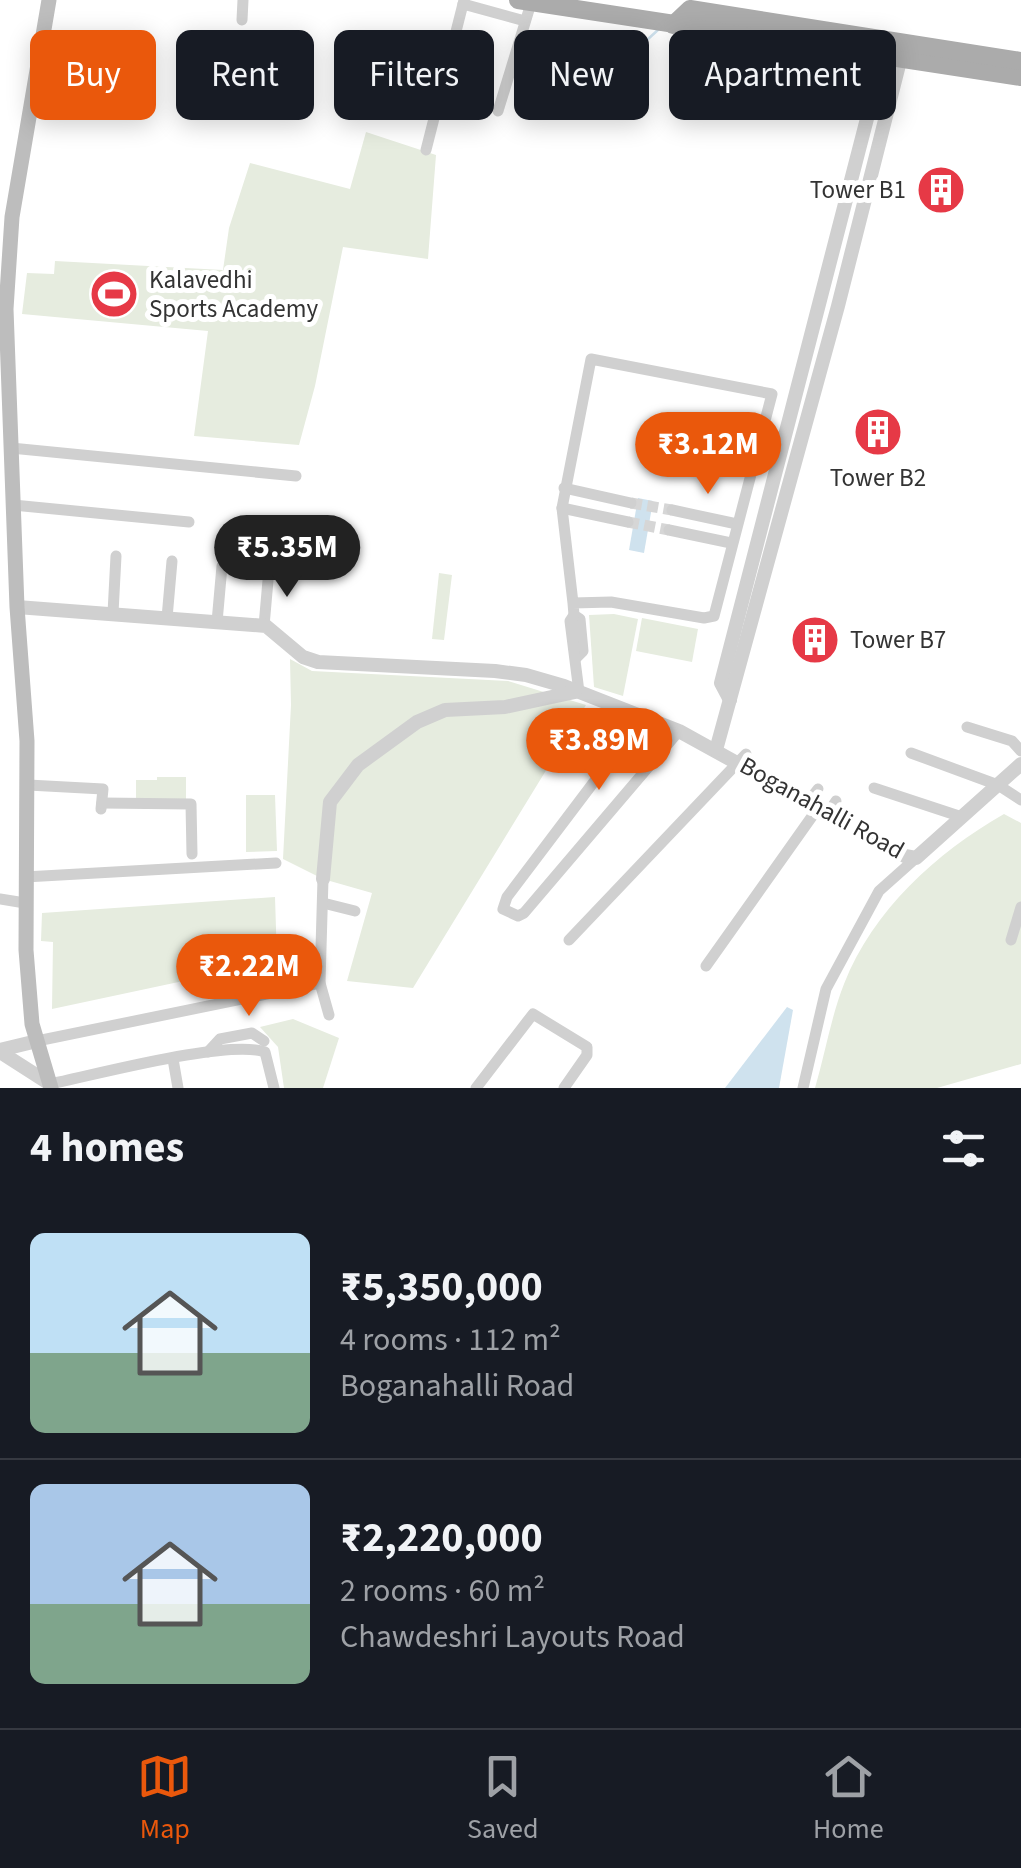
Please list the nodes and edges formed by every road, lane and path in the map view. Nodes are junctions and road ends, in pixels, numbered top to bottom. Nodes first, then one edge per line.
1 (49, 0) edge
2 (242, 0) edge
3 (463, 2) edge
4 (526, 6) edge
5 (242, 20) dead end
6 (673, 25) junction
7 (717, 30) edge
8 (794, 30) edge
9 (896, 50) edge
10 (896, 50) edge
11 (1021, 61) edge
12 (1021, 76) edge
13 (498, 111) dead end
14 (873, 120) edge
15 (879, 120) edge
16 (426, 150) dead end
17 (820, 300) junction
18 (838, 306) junction
19 (11, 448) junction
20 (296, 476) dead end
21 (564, 488) junction
22 (632, 502) tunnel mouth
23 (13, 505) junction
24 (562, 508) junction
25 (672, 510) tunnel mouth
26 (189, 522) dead end
27 (628, 522) tunnel mouth
28 (737, 524) junction
29 (669, 530) tunnel mouth
30 (731, 543) junction
31 (116, 556) dead end
32 (172, 562) dead end
33 (222, 566) dead end
34 (269, 569) dead end
35 (18, 607) junction
36 (574, 609) junction
37 (113, 613) junction
38 (168, 618) junction
39 (217, 622) junction
40 (264, 626) junction
41 (578, 692) junction
42 (730, 700) junction
43 (643, 716) junction
44 (967, 728) dead end
45 (679, 731) junction
46 (716, 750) junction
47 (1021, 751) edge
48 (911, 752) dead end
49 (743, 758) junction
50 (1021, 764) edge
51 (998, 784) junction
52 (28, 785) junction
53 (874, 788) dead end
54 (1021, 800) edge
55 (822, 803) junction
56 (962, 818) junction
57 (192, 854) dead end
58 (916, 858) junction
59 (276, 863) dead end
60 (25, 877) junction
61 (323, 879) joint
62 (0, 898) edge
63 (322, 902) junction
64 (24, 903) junction
65 (1021, 907) edge
66 (355, 911) dead end
67 (569, 940) dead end
68 (1011, 940) dead end
69 (706, 966) dead end
70 (320, 984) junction
71 (330, 1014) dead end
72 (264, 1041) dead end
73 (37, 1042) junction
74 (0, 1051) edge
75 (208, 1052) junction
76 (173, 1059) junction
77 (50, 1086) edge
78 (178, 1088) edge
79 (274, 1088) edge
80 (476, 1088) edge
81 (564, 1088) edge
82 (803, 1088) edge

1 - 19 main road
2 - 5 street
3 - 4 street
3 - 16 street
4 - 6 main road
4 - 13 street
6 - 7 main road
6 - 8 main road
9 - 11 main road
10 - 12 main road
14 - 17 street
15 - 18 street
17 - 18 street
17 - 42 street
18 - 42 street
19 - 20 street
19 - 23 main road
21 - 22 street
21 - 24 street
21 - 28 street
23 - 26 street
23 - 35 main road
24 - 27 street
24 - 36 street
25 - 28 street
28 - 30 street
29 - 30 street
30 - 36 street
31 - 37 street
32 - 38 street
33 - 39 street
34 - 40 street
35 - 37 street
35 - 52 main road
36 - 41 street
37 - 38 street
38 - 39 street
39 - 40 street
40 - 41 street, Boganahalli Road
41 - 43 street, Boganahalli Road
41 - 61 street
42 - 46 street
43 - 45 street, Boganahalli Road
43 - 45 street
44 - 47 street
45 - 46 street, Boganahalli Road
46 - 49 street, Boganahalli Road
48 - 51 street
49 - 55 street, Boganahalli Road
49 - 67 street
50 - 51 street, Boganahalli Road
51 - 54 street
51 - 56 street, Boganahalli Road
52 - 57 street
52 - 60 main road
53 - 56 street
55 - 58 street, Boganahalli Road
55 - 69 street
56 - 58 street, Boganahalli Road
58 - 82 street
59 - 60 street
60 - 64 main road
61 - 63 street
62 - 64 street
63 - 66 street
63 - 70 street
64 - 73 main road
65 - 68 street
70 - 71 street
70 - 73 street
72 - 75 street
73 - 74 street
73 - 77 main road
74 - 77 street
75 - 76 street
75 - 79 street
76 - 77 street
76 - 78 street
80 - 81 street

